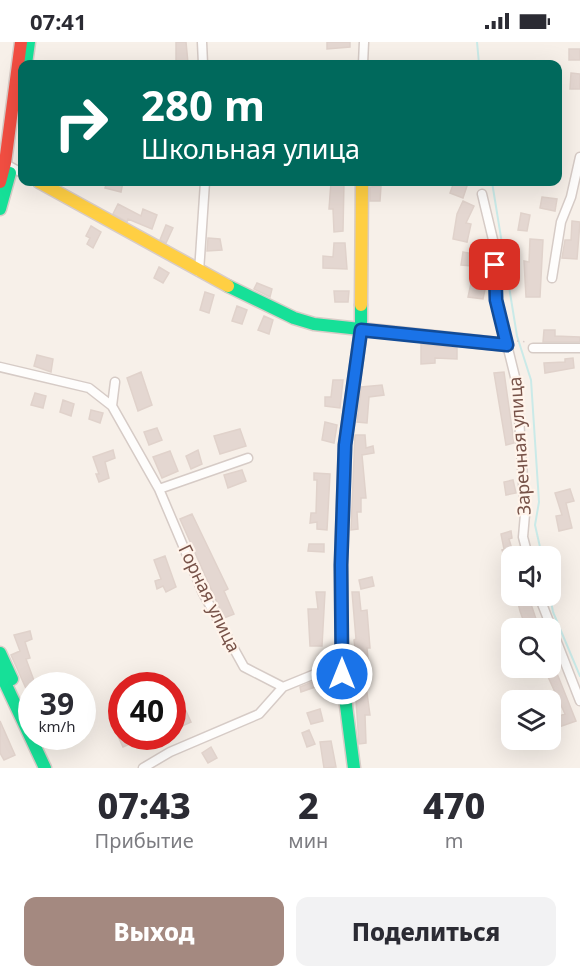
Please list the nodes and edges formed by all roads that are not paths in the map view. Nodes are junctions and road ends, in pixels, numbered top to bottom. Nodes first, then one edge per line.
1 (21, 42) edge
2 (29, 42) edge
3 (202, 42) edge
4 (364, 42) edge
5 (19, 60) edge
6 (27, 60) edge
7 (202, 60) edge
8 (363, 60) edge
9 (18, 76) edge
10 (18, 117) edge
11 (580, 157) edge
12 (10, 166) edge
13 (0, 182) edge
14 (46, 186) edge
15 (205, 186) edge
16 (362, 186) edge
17 (482, 194) dead end
18 (0, 209) edge
19 (199, 272) junction
20 (552, 279) dead end
21 (361, 330) junction
22 (507, 344) junction
23 (534, 348) road end
24 (580, 348) edge
25 (0, 367) edge
26 (115, 382) dead end
27 (112, 406) junction
28 (248, 458) dead end
29 (159, 489) junction
30 (525, 546) edge
31 (543, 606) edge
32 (0, 653) edge
33 (342, 663) junction
34 (0, 672) edge
35 (283, 687) junction
36 (18, 691) edge
37 (580, 701) edge
38 (45, 750) edge
39 (45, 768) edge
40 (53, 768) edge
41 (143, 768) edge
42 (354, 768) edge

1 - 5 street
2 - 6 street
3 - 7 street
4 - 8 street
9 - 12 street
10 - 12 street
11 - 20 street
12 - 13 street
12 - 18 street
14 - 19 street
15 - 19 street
16 - 21 street
17 - 22 street, Заречная улица
19 - 21 street
21 - 22 street
21 - 33 street
22 - 30 street, Заречная улица
23 - 24 street
25 - 27 street
26 - 27 street
27 - 29 street, Горная улица
28 - 29 street
29 - 35 street, Горная улица
31 - 37 street
32 - 36 street
33 - 35 street
33 - 42 street
34 - 39 street
35 - 41 street
38 - 40 street

